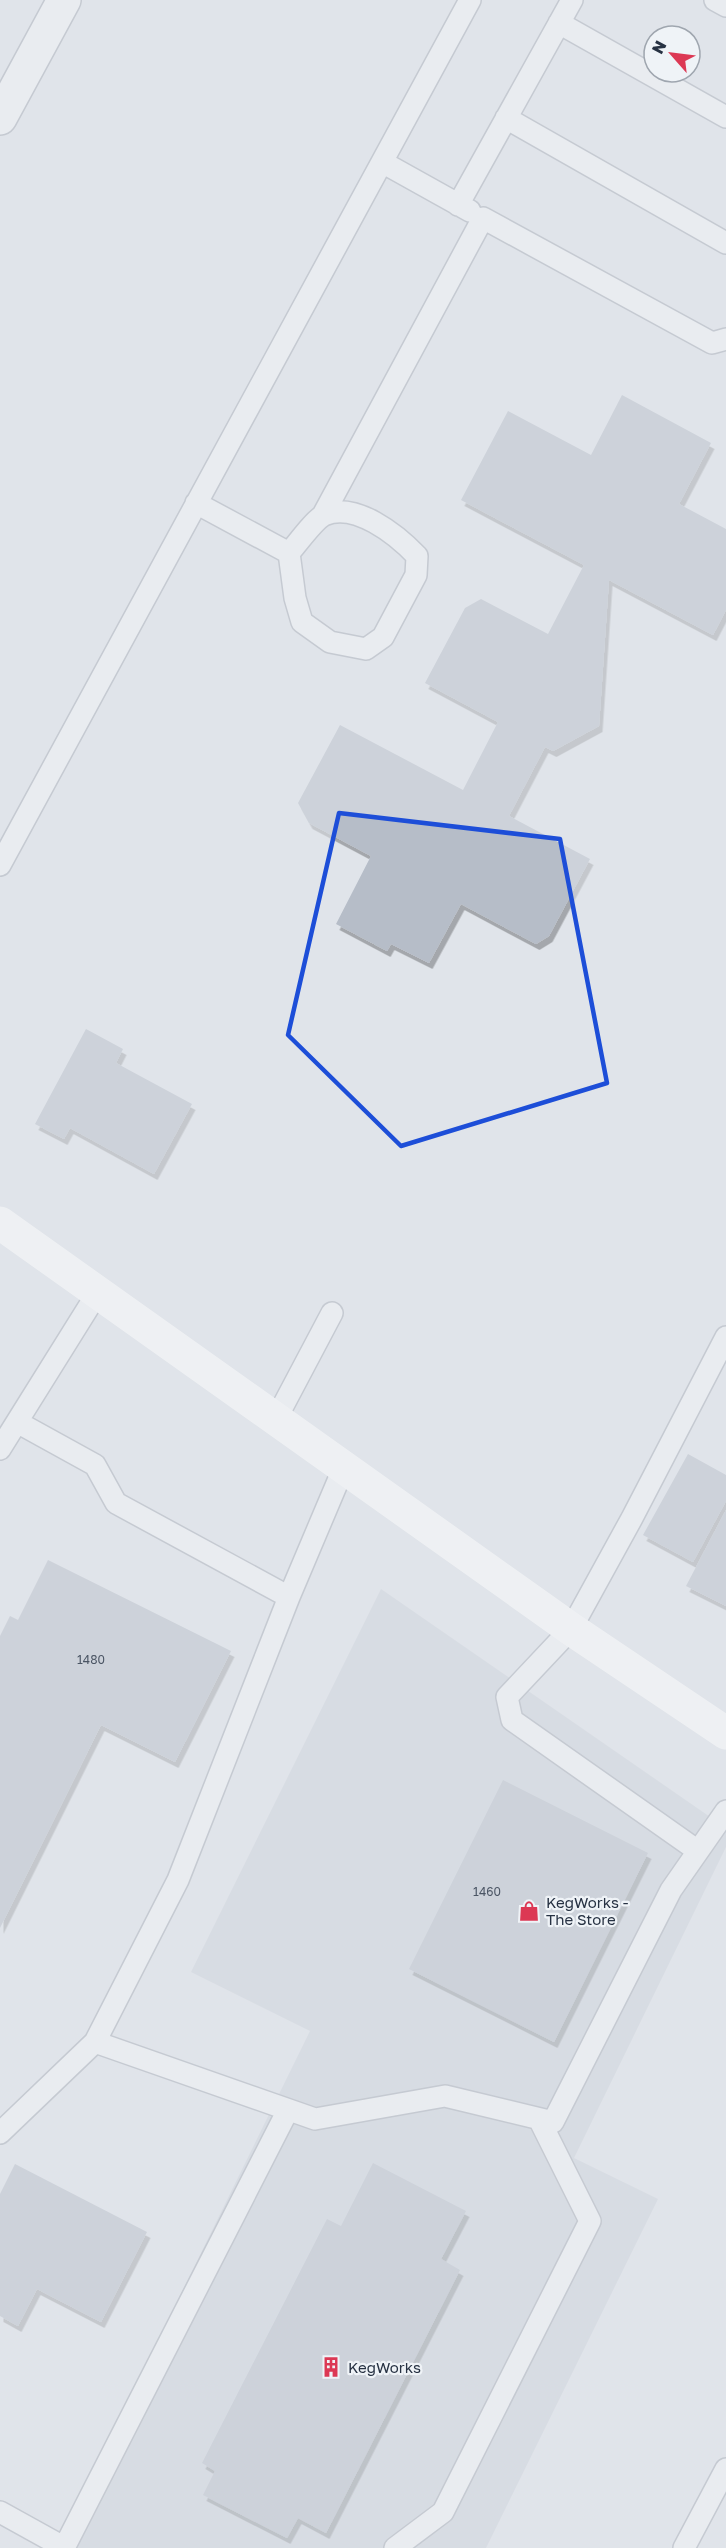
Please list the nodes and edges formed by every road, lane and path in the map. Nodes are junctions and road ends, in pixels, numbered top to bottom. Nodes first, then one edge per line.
1 (64, 0) edge
2 (470, 0) edge
3 (572, 0) edge
4 (716, 0) edge
5 (726, 6) edge
6 (559, 23) junction
7 (726, 117) edge
8 (0, 118) edge
9 (507, 118) junction
10 (382, 162) junction
11 (458, 205) junction
12 (483, 218) junction
13 (726, 243) edge
14 (726, 339) edge
15 (196, 503) junction
16 (323, 515) junction
17 (290, 553) junction
18 (0, 865) edge
19 (0, 1223) edge
20 (98, 1292) junction
21 (332, 1313) dead end
22 (726, 1337) edge
23 (276, 1419) junction
24 (16, 1422) junction
25 (0, 1449) edge
26 (344, 1467) junction
27 (289, 1597) junction
28 (571, 1629) junction
29 (726, 1732) edge
30 (726, 1811) edge
31 (698, 1851) junction
32 (95, 2042) junction
33 (288, 2110) junction
34 (539, 2119) junction
35 (0, 2133) edge
36 (726, 2469) edge
37 (0, 2512) edge
38 (64, 2548) edge
39 (395, 2548) edge
40 (684, 2548) edge

1 - 8 street
2 - 10 lane
3 - 6 lane
4 - 5 lane
6 - 7 lane
6 - 9 lane
9 - 11 lane
9 - 13 lane
10 - 11 lane
10 - 15 lane
11 - 12 lane
12 - 14 lane
12 - 16 lane
15 - 17 lane
15 - 18 lane
16 - 17 lane
16 - 17 lane
19 - 20 main road
20 - 23 main road
20 - 24 lane
21 - 23 lane
22 - 28 lane
23 - 26 main road
24 - 25 lane
24 - 27 lane
26 - 27 lane
26 - 28 main road
27 - 32 lane
28 - 29 main road
28 - 31 lane
30 - 31 lane
31 - 34 lane
32 - 33 lane
32 - 35 lane
33 - 34 lane
33 - 38 lane
34 - 39 lane
36 - 40 lane
37 - 38 lane

